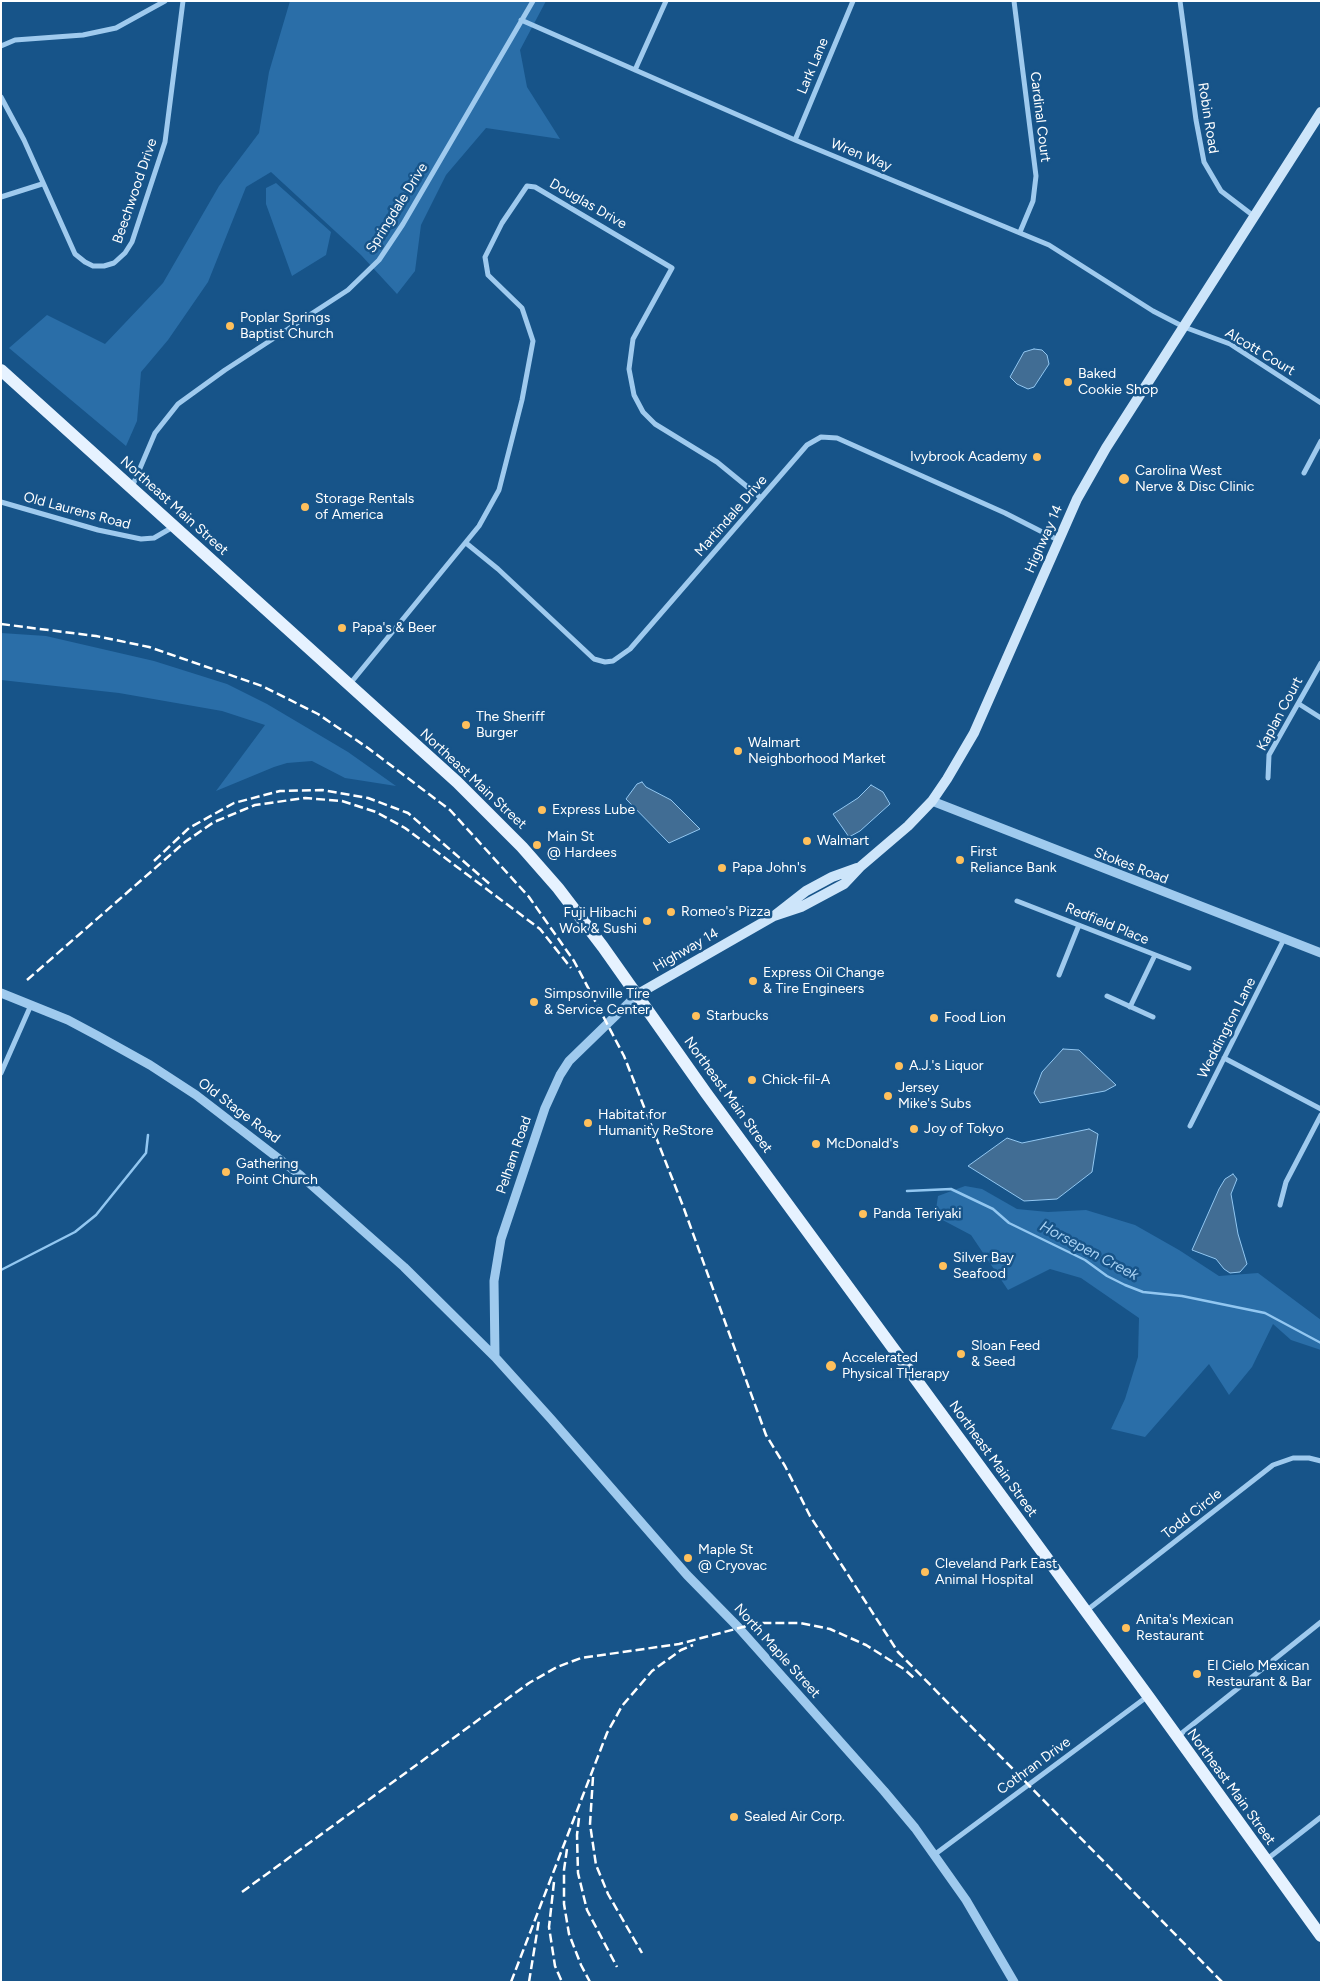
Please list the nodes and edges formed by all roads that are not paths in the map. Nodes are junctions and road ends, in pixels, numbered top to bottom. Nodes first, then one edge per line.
1 (165, 1) edge
2 (183, 1) edge
3 (533, 1) edge
4 (666, 1) edge
5 (853, 1) edge
6 (1014, 1) edge
7 (1180, 1) edge
8 (521, 20) junction
9 (1, 46) edge
10 (635, 70) junction
11 (1, 97) edge
12 (1321, 112) edge
13 (795, 140) junction
14 (42, 184) junction
15 (1, 197) edge
16 (1256, 217) junction
17 (1020, 232) junction
18 (1184, 327) junction
19 (1, 370) edge
20 (1321, 403) edge
21 (1321, 441) edge
22 (1304, 473) dead end
23 (132, 488) junction
24 (761, 498) junction
25 (1, 502) edge
26 (174, 526) junction
27 (1058, 540) junction
28 (466, 543) junction
29 (1321, 663) edge
30 (349, 686) junction
31 (1299, 704) junction
32 (1321, 718) edge
33 (1268, 778) dead end
34 (932, 802) junction
35 (1018, 901) dead end
36 (1079, 925) junction
37 (1284, 939) junction
38 (1321, 953) edge
39 (1155, 955) junction
40 (1189, 968) dead end
41 (1059, 975) dead end
42 (1, 993) edge
43 (638, 994) junction
44 (1107, 996) dead end
45 (31, 1005) junction
46 (1130, 1007) junction
47 (1153, 1017) dead end
48 (1224, 1058) junction
49 (1, 1073) edge
50 (1321, 1109) edge
51 (1321, 1114) edge
52 (1190, 1126) dead end
53 (1280, 1205) dead end
54 (494, 1357) junction
55 (1321, 1461) edge
56 (1085, 1611) junction
57 (1321, 1622) edge
58 (1148, 1696) junction
59 (1177, 1737) junction
60 (1321, 1818) edge
61 (934, 1855) junction
62 (1266, 1860) junction
63 (1321, 1936) edge
64 (1014, 1982) edge

1 - 9 street
2 - 14 street, Beechwood Drive
3 - 8 street, Springdale Drive
4 - 10 street
5 - 13 street, Lark Lane
6 - 17 street, Cardinal Court
7 - 16 street, Robin Road
8 - 10 street, Wren Way
8 - 23 street, Springdale Drive
10 - 13 street, Wren Way
11 - 14 street, Beechwood Drive
12 - 16 main road, Highway 14
13 - 17 street, Wren Way
14 - 15 street
16 - 18 main road, Highway 14
17 - 18 street, Wren Way
18 - 20 street, Alcott Court
18 - 27 main road, Highway 14
19 - 23 main road, Northeast Main Street
21 - 22 street
23 - 26 main road, Northeast Main Street
24 - 27 street, Martindale Drive
24 - 28 street, Martindale Drive
24 - 28 street, Douglas Drive
25 - 26 street, Old Laurens Road
26 - 30 main road, Northeast Main Street
27 - 34 main road, Highway 14
28 - 30 street, Douglas Drive
29 - 31 street, Kaplan Court
30 - 43 main road, Northeast Main Street
31 - 32 street
31 - 33 street, Kaplan Court
34 - 37 street, Stokes Road
34 - 43 main road, Highway 14
35 - 36 street, Redfield Place
36 - 39 street, Redfield Place
36 - 41 street
37 - 38 street, Stokes Road
37 - 48 street, Weddington Lane
39 - 40 street, Redfield Place
39 - 46 street
42 - 45 street, Old Stage Road
43 - 54 street, Pelham Road
43 - 56 main road, Northeast Main Street
44 - 46 street
45 - 49 street
45 - 54 street, Old Stage Road
46 - 47 street
48 - 50 street
48 - 52 street, Weddington Lane
51 - 53 street
54 - 61 street, North Maple Street
55 - 56 street, Todd Circle
56 - 58 main road, Northeast Main Street
57 - 59 street
58 - 59 main road, Northeast Main Street
58 - 61 street, Cothran Drive
59 - 62 main road, Northeast Main Street
60 - 62 street
61 - 64 street, North Maple Street
62 - 63 main road, Northeast Main Street

